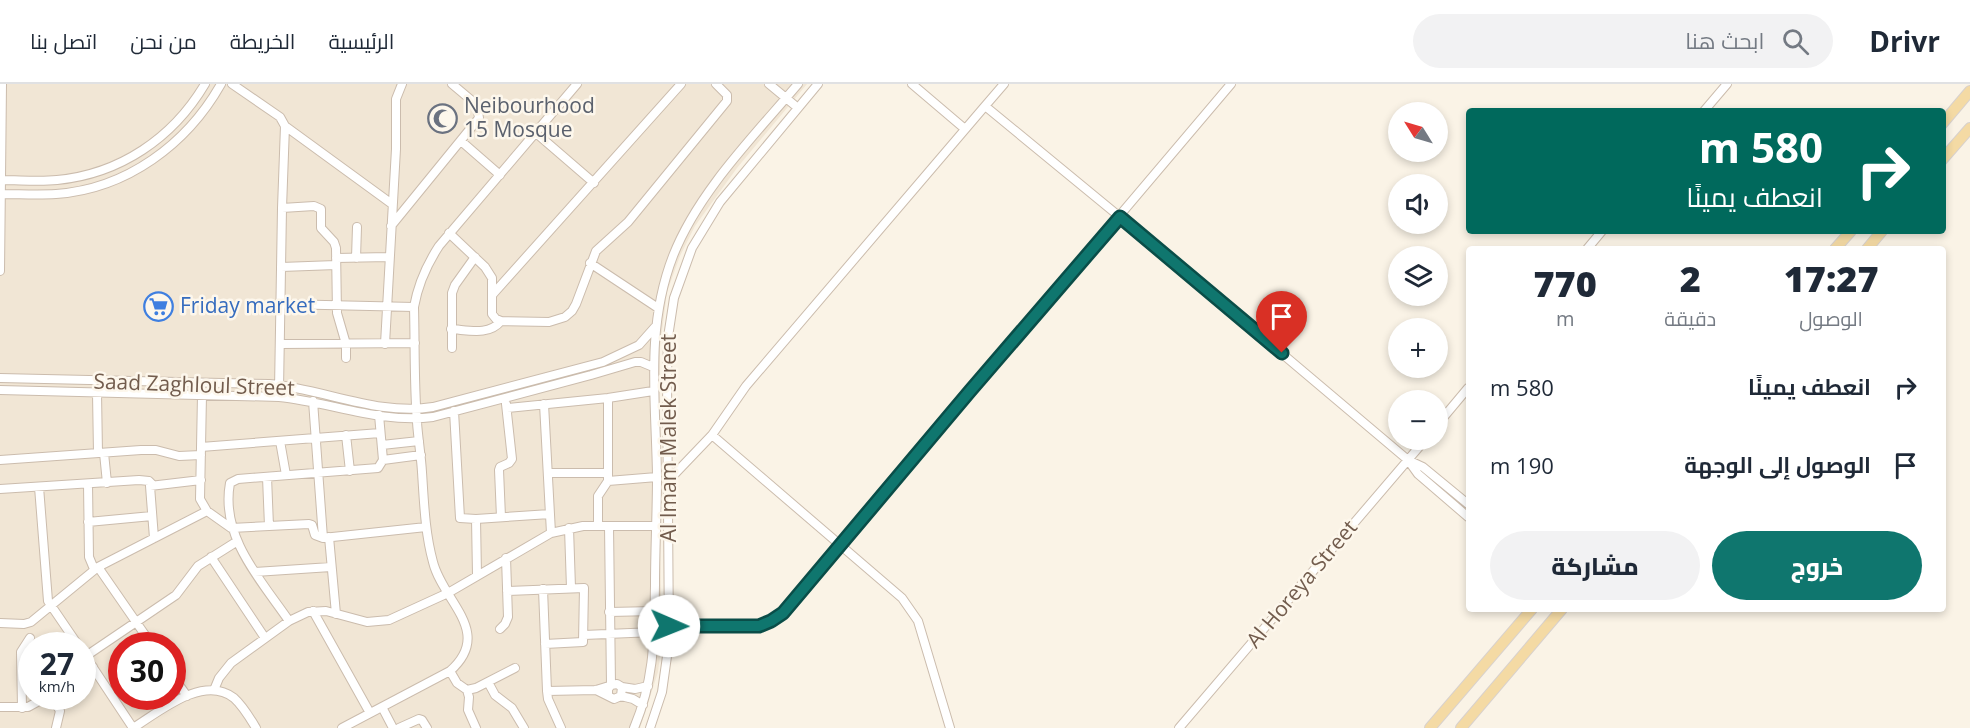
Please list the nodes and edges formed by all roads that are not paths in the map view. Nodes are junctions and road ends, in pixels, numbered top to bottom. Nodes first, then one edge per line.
1 (2, 84) edge
2 (205, 84) edge
3 (221, 84) edge
4 (232, 84) edge
5 (402, 84) edge
6 (452, 84) edge
7 (562, 84) edge
8 (681, 84) edge
9 (716, 84) edge
10 (769, 84) edge
11 (798, 84) edge
12 (818, 84) edge
13 (912, 84) edge
14 (1004, 84) edge
15 (1231, 84) edge
16 (1726, 84) edge
17 (574, 88) edge
18 (1970, 92) edge
19 (1, 95) edge
20 (786, 98) junction
21 (984, 106) junction
22 (798, 108) junction
23 (1706, 108) edge
24 (1946, 119) edge
25 (285, 126) junction
26 (1970, 128) edge
27 (965, 129) junction
28 (536, 133) junction
29 (461, 141) junction
30 (1946, 155) edge
31 (500, 174) junction
32 (2, 180) junction
33 (594, 183) junction
34 (1, 194) edge
35 (392, 204) junction
36 (282, 208) junction
37 (1120, 217) junction
38 (357, 226) dead end
39 (391, 226) junction
40 (0, 230) edge
41 (449, 233) junction
42 (1600, 234) edge
43 (1848, 234) edge
44 (1880, 234) edge
45 (1590, 246) edge
46 (1838, 246) edge
47 (1870, 246) edge
48 (389, 257) junction
49 (475, 257) junction
50 (356, 258) junction
51 (336, 261) junction
52 (590, 263) junction
53 (281, 267) junction
54 (0, 271) edge
55 (493, 294) junction
56 (281, 304) junction
57 (337, 306) junction
58 (386, 306) junction
59 (414, 307) junction
60 (658, 308) junction
61 (501, 321) junction
62 (655, 327) junction
63 (451, 329) junction
64 (415, 343) junction
65 (280, 344) junction
66 (346, 344) junction
67 (385, 344) junction
68 (452, 348) dead end
69 (346, 358) dead end
70 (653, 367) junction
71 (0, 378) edge
72 (43, 379) junction
73 (280, 385) junction
74 (0, 390) edge
75 (1466, 390) edge
76 (42, 391) junction
77 (653, 391) junction
78 (97, 393) junction
79 (202, 395) junction
80 (279, 397) junction
81 (505, 398) junction
82 (608, 398) junction
83 (313, 401) junction
84 (544, 404) junction
85 (507, 408) junction
86 (454, 411) junction
87 (1448, 412) edge
88 (417, 414) junction
89 (379, 415) junction
90 (380, 433) junction
91 (346, 435) junction
92 (712, 435) junction
93 (314, 438) junction
94 (280, 441) junction
95 (419, 441) junction
96 (382, 445) junction
97 (1416, 450) edge
98 (201, 451) junction
99 (101, 453) junction
100 (421, 455) junction
101 (0, 460) edge
102 (383, 460) junction
103 (1408, 460) junction
104 (350, 471) junction
105 (548, 473) junction
106 (318, 474) junction
107 (286, 475) junction
108 (267, 477) junction
109 (608, 477) junction
110 (657, 477) junction
111 (201, 480) junction
112 (668, 481) junction
113 (107, 483) junction
114 (88, 484) junction
115 (153, 485) junction
116 (39, 487) junction
117 (0, 489) edge
118 (1466, 502) edge
119 (207, 511) junction
120 (668, 511) junction
121 (655, 512) junction
122 (550, 514) junction
123 (1466, 515) edge
124 (152, 516) junction
125 (501, 518) junction
126 (476, 519) junction
127 (88, 522) junction
128 (269, 526) junction
129 (598, 526) junction
130 (609, 526) junction
131 (655, 526) junction
132 (426, 527) junction
133 (231, 528) junction
134 (569, 528) junction
135 (551, 533) junction
136 (154, 538) junction
137 (326, 538) junction
138 (236, 542) junction
139 (841, 545) junction
140 (669, 550) junction
141 (655, 551) junction
142 (211, 557) junction
143 (506, 558) junction
144 (331, 567) junction
145 (96, 568) junction
146 (255, 572) junction
147 (477, 575) junction
148 (571, 588) junction
149 (543, 589) junction
150 (507, 591) junction
151 (448, 593) junction
152 (51, 606) junction
153 (314, 611) junction
154 (655, 611) junction
155 (609, 612) junction
156 (1529, 612) edge
157 (1559, 612) edge
158 (336, 614) junction
159 (289, 621) junction
160 (0, 623) edge
161 (136, 623) junction
162 (24, 624) junction
163 (669, 626) junction
164 (500, 628) dead end
165 (654, 629) junction
166 (28, 632) edge
167 (69, 632) edge
168 (143, 632) edge
169 (609, 634) junction
170 (584, 635) junction
171 (265, 638) junction
172 (545, 644) junction
173 (96, 647) edge
174 (515, 668) dead end
175 (450, 670) junction
176 (96, 672) edge
177 (488, 682) junction
178 (648, 686) junction
179 (609, 688) junction
180 (214, 690) junction
181 (467, 690) junction
182 (547, 691) junction
183 (621, 692) junction
184 (187, 696) joint
185 (644, 705) junction
186 (0, 707) edge
187 (382, 707) junction
188 (18, 708) edge
189 (59, 710) edge
190 (370, 713) junction
191 (652, 727) edge
192 (56, 728) edge
193 (133, 728) edge
194 (256, 728) edge
195 (342, 728) edge
196 (393, 728) edge
197 (399, 728) edge
198 (427, 728) edge
199 (476, 728) edge
200 (524, 728) edge
201 (561, 728) edge
202 (634, 728) edge
203 (950, 728) edge
204 (1179, 728) edge
205 (1430, 728) edge
206 (1461, 728) edge

1 - 19 street
2 - 32 street
3 - 34 street
4 - 25 street
5 - 35 street
6 - 29 street
7 - 17 street
8 - 33 street
9 - 52 street
10 - 20 street
11 - 20 street, Al Imam Malek Street
12 - 22 street, Al Imam Malek Street
13 - 27 street
14 - 21 street
15 - 37 street
16 - 23 street
17 - 28 street
18 - 24 main road
19 - 32 street
20 - 22 street
20 - 60 street, Al Imam Malek Street
21 - 27 street
21 - 37 street
22 - 112 street, Al Imam Malek Street
25 - 35 street
25 - 36 street
26 - 30 main road
27 - 92 street
28 - 31 street
28 - 33 street
29 - 31 street
29 - 39 street
31 - 41 street
32 - 34 street
33 - 55 street
34 - 40 street
35 - 39 street
36 - 51 street
36 - 53 street
37 - 103 street
37 - 139 street
38 - 50 street
39 - 48 street
40 - 54 street
41 - 49 street
41 - 59 street
42 - 45 street
43 - 46 main road
44 - 47 main road
48 - 50 street
48 - 58 street
49 - 55 street
49 - 63 street
50 - 51 street
51 - 53 street
51 - 57 street
52 - 60 street
52 - 61 street
53 - 56 street
55 - 61 street
56 - 57 street
56 - 65 street
57 - 58 street
57 - 66 street
58 - 59 street
58 - 67 street
59 - 64 street
60 - 62 street, Al Imam Malek Street
61 - 63 street
62 - 70 street, Al Imam Malek Street
62 - 88 street, Saad Zaghloul Street
63 - 68 street
64 - 67 street
64 - 88 street
65 - 66 street
65 - 73 street
66 - 67 street
66 - 69 street
70 - 77 street, Al Imam Malek Street
70 - 81 street, Saad Zaghloul Street
71 - 72 street, Saad Zaghloul Street
72 - 73 street, Saad Zaghloul Street
72 - 76 street
73 - 80 street
73 - 88 street, Saad Zaghloul Street
74 - 76 street, Saad Zaghloul Street
75 - 87 street
76 - 78 street, Saad Zaghloul Street
77 - 82 street
77 - 110 street, Al Imam Malek Street
78 - 79 street, Saad Zaghloul Street
78 - 99 street
79 - 80 street, Saad Zaghloul Street
79 - 98 street
80 - 83 street, Saad Zaghloul Street
81 - 85 street
81 - 86 street, Saad Zaghloul Street
82 - 84 street
82 - 109 street
83 - 89 street, Saad Zaghloul Street
83 - 93 street
84 - 85 street
84 - 105 street
85 - 125 street
86 - 88 street, Saad Zaghloul Street
86 - 126 street
88 - 89 street, Saad Zaghloul Street
88 - 95 street
89 - 90 street
90 - 91 street
90 - 96 street
91 - 93 street
91 - 104 street
92 - 112 street
92 - 139 street
93 - 94 street
93 - 106 street
94 - 98 street
94 - 107 street
95 - 96 street
95 - 100 street
96 - 102 street
97 - 103 street, Al Horeya Street
98 - 99 street
98 - 111 street
99 - 101 street
99 - 113 street
100 - 102 street
100 - 132 street
102 - 104 street
103 - 118 street
103 - 123 street
103 - 204 street, Al Horeya Street
104 - 106 street
105 - 109 street
105 - 122 street
106 - 107 street
106 - 137 street
107 - 108 street
108 - 128 street
108 - 133 street
109 - 110 street
109 - 129 street
110 - 121 street, Al Imam Malek Street
111 - 115 street
111 - 119 street
112 - 120 street, Al Imam Malek Street
113 - 114 street
113 - 115 street
114 - 116 street
114 - 127 street
115 - 124 street
116 - 117 street
116 - 152 street
119 - 133 street
119 - 136 street
120 - 121 street
120 - 140 street, Al Imam Malek Street
121 - 131 street, Al Imam Malek Street
122 - 125 street
122 - 135 street
124 - 127 street
124 - 136 street
125 - 126 street
126 - 147 street
127 - 145 street
128 - 133 street
128 - 137 street
129 - 130 street
129 - 134 street
130 - 131 street
130 - 155 street
131 - 141 street, Al Imam Malek Street
132 - 137 street
132 - 151 street
133 - 138 street
134 - 135 street
134 - 148 street
135 - 143 street
136 - 145 street
137 - 144 street
138 - 142 street
138 - 146 street
139 - 163 street
139 - 203 street
140 - 141 street
140 - 163 street, Al Imam Malek Street
141 - 154 street, Al Imam Malek Street
142 - 161 street
142 - 171 street
143 - 147 street
143 - 150 street
144 - 146 street
144 - 158 street
145 - 152 street
145 - 161 street
146 - 159 street
147 - 151 street
148 - 149 street
148 - 170 street
149 - 150 street
149 - 172 street
150 - 164 street
151 - 158 street
151 - 175 street
152 - 162 street
152 - 167 street
153 - 158 street
153 - 159 street
153 - 190 street
154 - 155 street
154 - 165 street, Al Imam Malek Street
155 - 169 street
156 - 205 main road
157 - 206 main road
159 - 171 street
160 - 162 street
161 - 168 street
161 - 173 street
162 - 166 street
163 - 165 street
163 - 191 street, Al Imam Malek Street
165 - 169 street
165 - 178 street, Al Imam Malek Street
169 - 170 street
169 - 179 street
170 - 172 street
171 - 180 street
172 - 182 street
174 - 177 street
175 - 181 street
175 - 187 street
176 - 193 street
177 - 181 street
177 - 200 street
178 - 183 street
178 - 185 street, Al Imam Malek Street
179 - 182 street
179 - 183 street
179 - 183 street
180 - 184 street
180 - 194 street
181 - 199 street
182 - 201 street
183 - 185 street
184 - 193 street
185 - 202 street, Al Imam Malek Street
186 - 188 street
187 - 190 street
187 - 196 street
189 - 192 street
190 - 195 street
197 - 198 street

